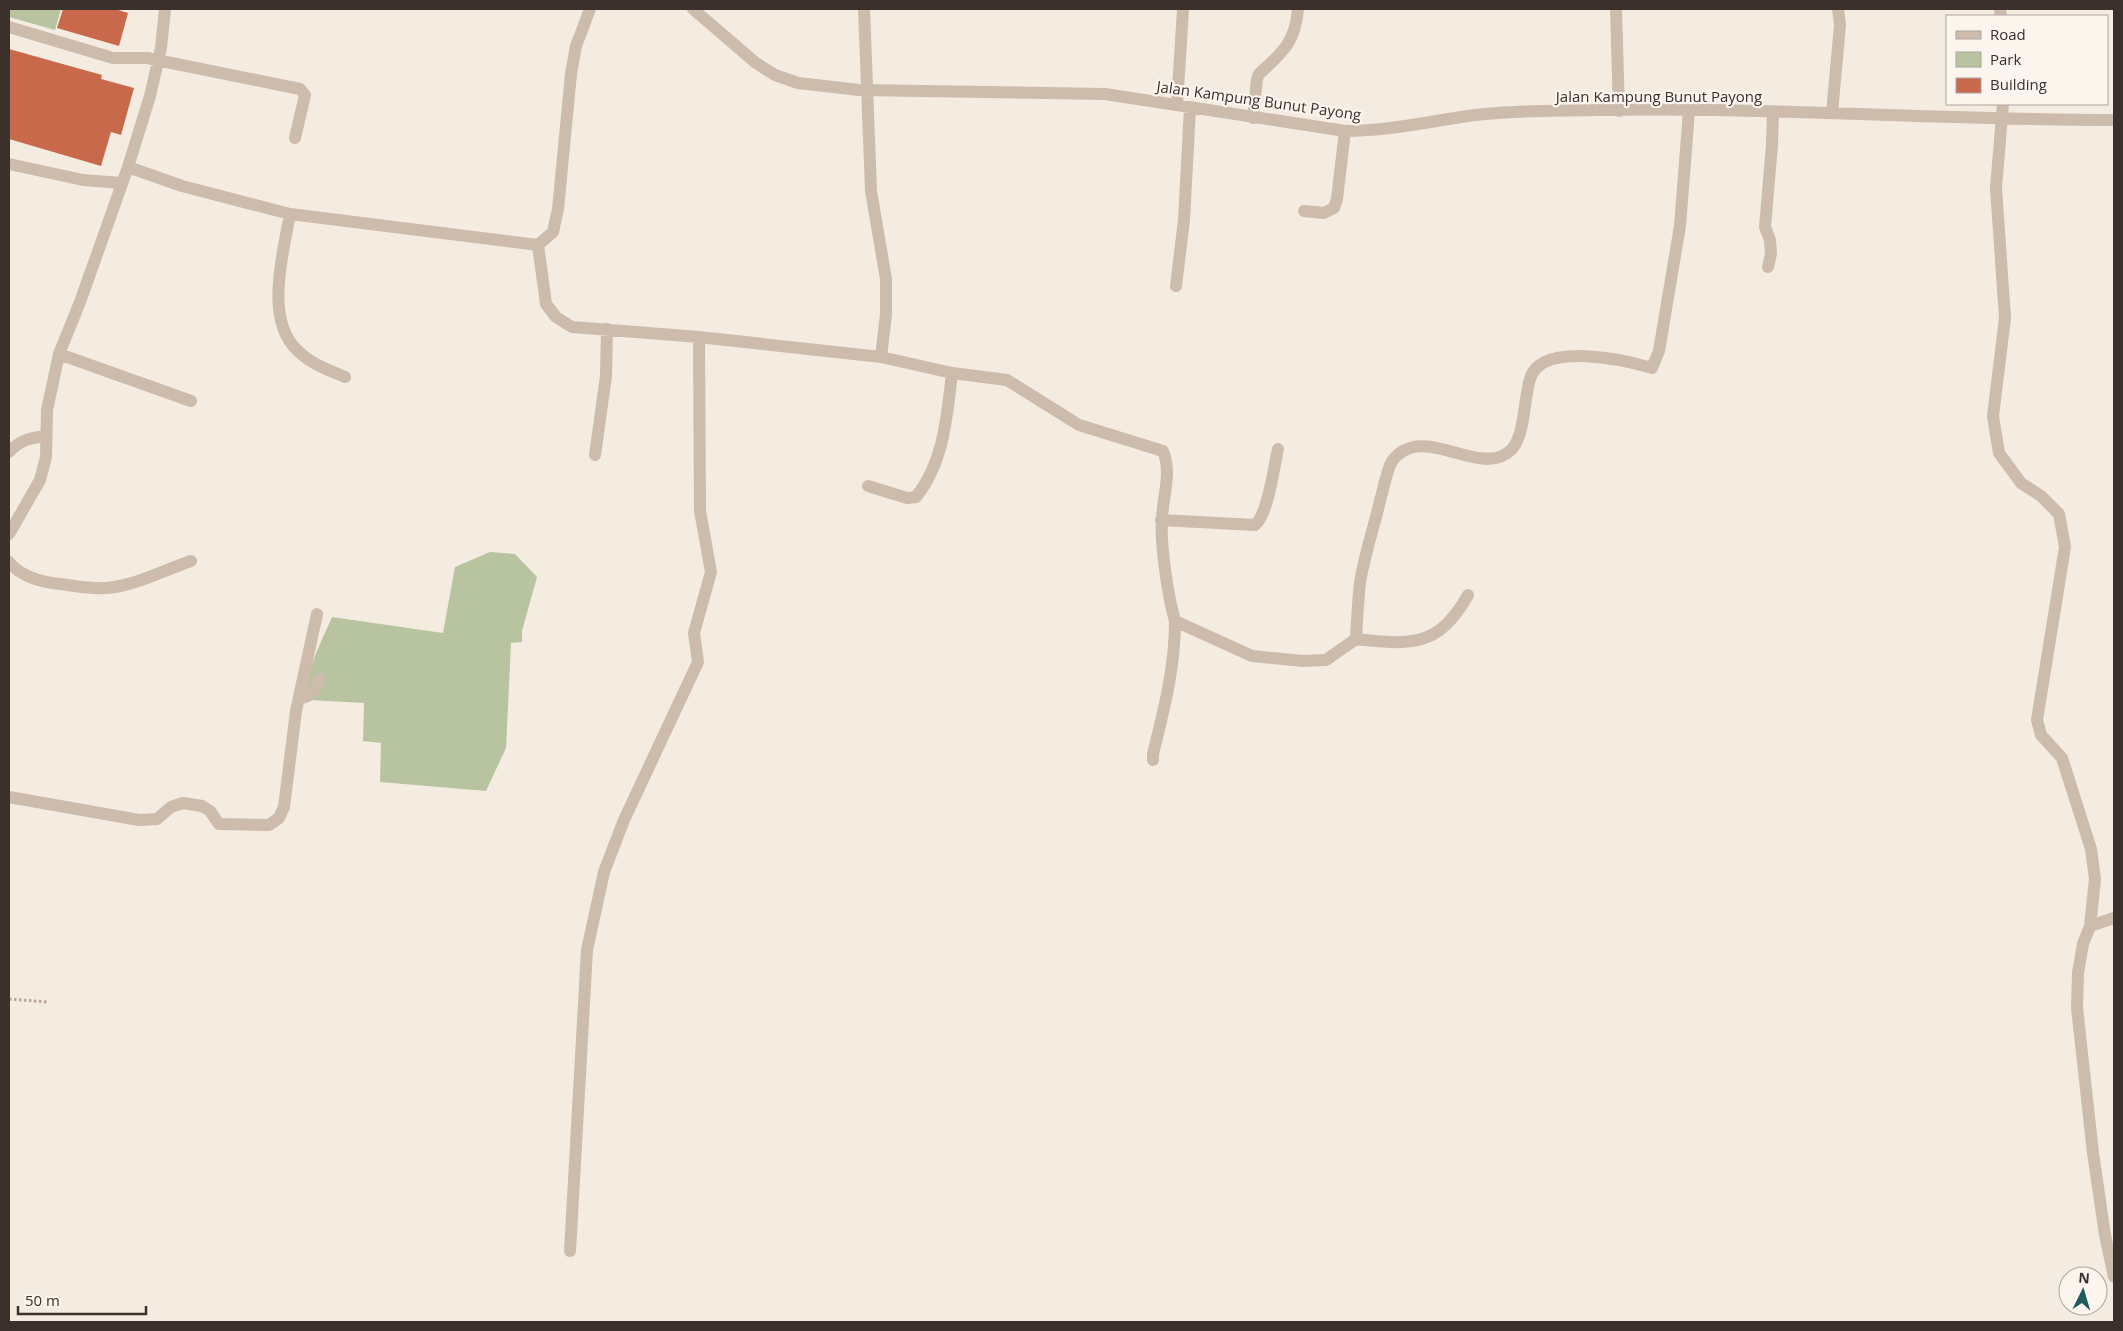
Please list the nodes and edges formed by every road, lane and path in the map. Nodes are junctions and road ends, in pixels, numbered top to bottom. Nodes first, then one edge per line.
1 (165, 9) edge
2 (590, 9) edge
3 (864, 9) edge
4 (1183, 9) edge
5 (1298, 9) edge
6 (1616, 9) edge
7 (1838, 9) edge
8 (697, 10) edge
9 (9, 27) edge
10 (158, 60) junction
11 (867, 90) junction
12 (2003, 105) edge
13 (1183, 107) junction
14 (1619, 111) junction
15 (1689, 111) junction
16 (1772, 112) junction
17 (1832, 113) junction
18 (1253, 118) junction
19 (2002, 118) junction
20 (2114, 120) edge
21 (1345, 131) junction
22 (295, 138) dead end
23 (9, 164) edge
24 (128, 167) junction
25 (121, 183) junction
26 (1304, 211) dead end
27 (290, 214) junction
28 (538, 245) junction
29 (1768, 267) dead end
30 (1176, 286) dead end
31 (607, 330) junction
32 (699, 337) junction
33 (59, 354) junction
34 (881, 357) junction
35 (952, 373) junction
36 (345, 377) dead end
37 (191, 401) dead end
38 (46, 436) junction
39 (1278, 449) dead end
40 (9, 452) edge
41 (595, 455) dead end
42 (868, 486) dead end
43 (1162, 520) junction
44 (9, 534) edge
45 (191, 561) dead end
46 (9, 562) edge
47 (1468, 595) dead end
48 (317, 614) dead end
49 (1175, 621) junction
50 (1356, 639) junction
51 (320, 679) dead end
52 (299, 698) junction
53 (1153, 760) dead end
54 (9, 797) edge
55 (2114, 918) edge
56 (2090, 926) junction
57 (9, 999) edge
58 (47, 1002) dead end
59 (570, 1251) dead end
60 (2114, 1277) edge

1 - 10 street
2 - 28 street
3 - 11 street
4 - 13 street
5 - 18 street
6 - 14 street
7 - 17 street
8 - 11 street, Jalan Kampung Bunut Payong
9 - 10 street
10 - 22 street
10 - 24 street
11 - 13 street, Jalan Kampung Bunut Payong
11 - 34 street
12 - 19 street
13 - 18 street, Jalan Kampung Bunut Payong
13 - 30 street
14 - 15 street, Jalan Kampung Bunut Payong
14 - 21 street, Jalan Kampung Bunut Payong
15 - 16 street, Jalan Kampung Bunut Payong
15 - 50 street
16 - 17 street, Jalan Kampung Bunut Payong
16 - 29 street
17 - 19 street, Jalan Kampung Bunut Payong
18 - 21 street, Jalan Kampung Bunut Payong
19 - 20 street, Jalan Kampung Bunut Payong
19 - 56 street
21 - 26 street
23 - 25 street
24 - 25 street
24 - 27 street
25 - 33 street
27 - 28 street
27 - 36 street
28 - 31 street
31 - 32 street
31 - 41 street
32 - 34 street
32 - 59 street
33 - 37 street
33 - 38 street
34 - 35 street
35 - 42 street
35 - 43 street
38 - 40 street
38 - 44 street
39 - 43 street
43 - 49 street
45 - 46 street
47 - 50 street
48 - 52 street
49 - 50 street
49 - 53 street
51 - 52 street
52 - 54 street
55 - 56 street
56 - 60 street
57 - 58 path

